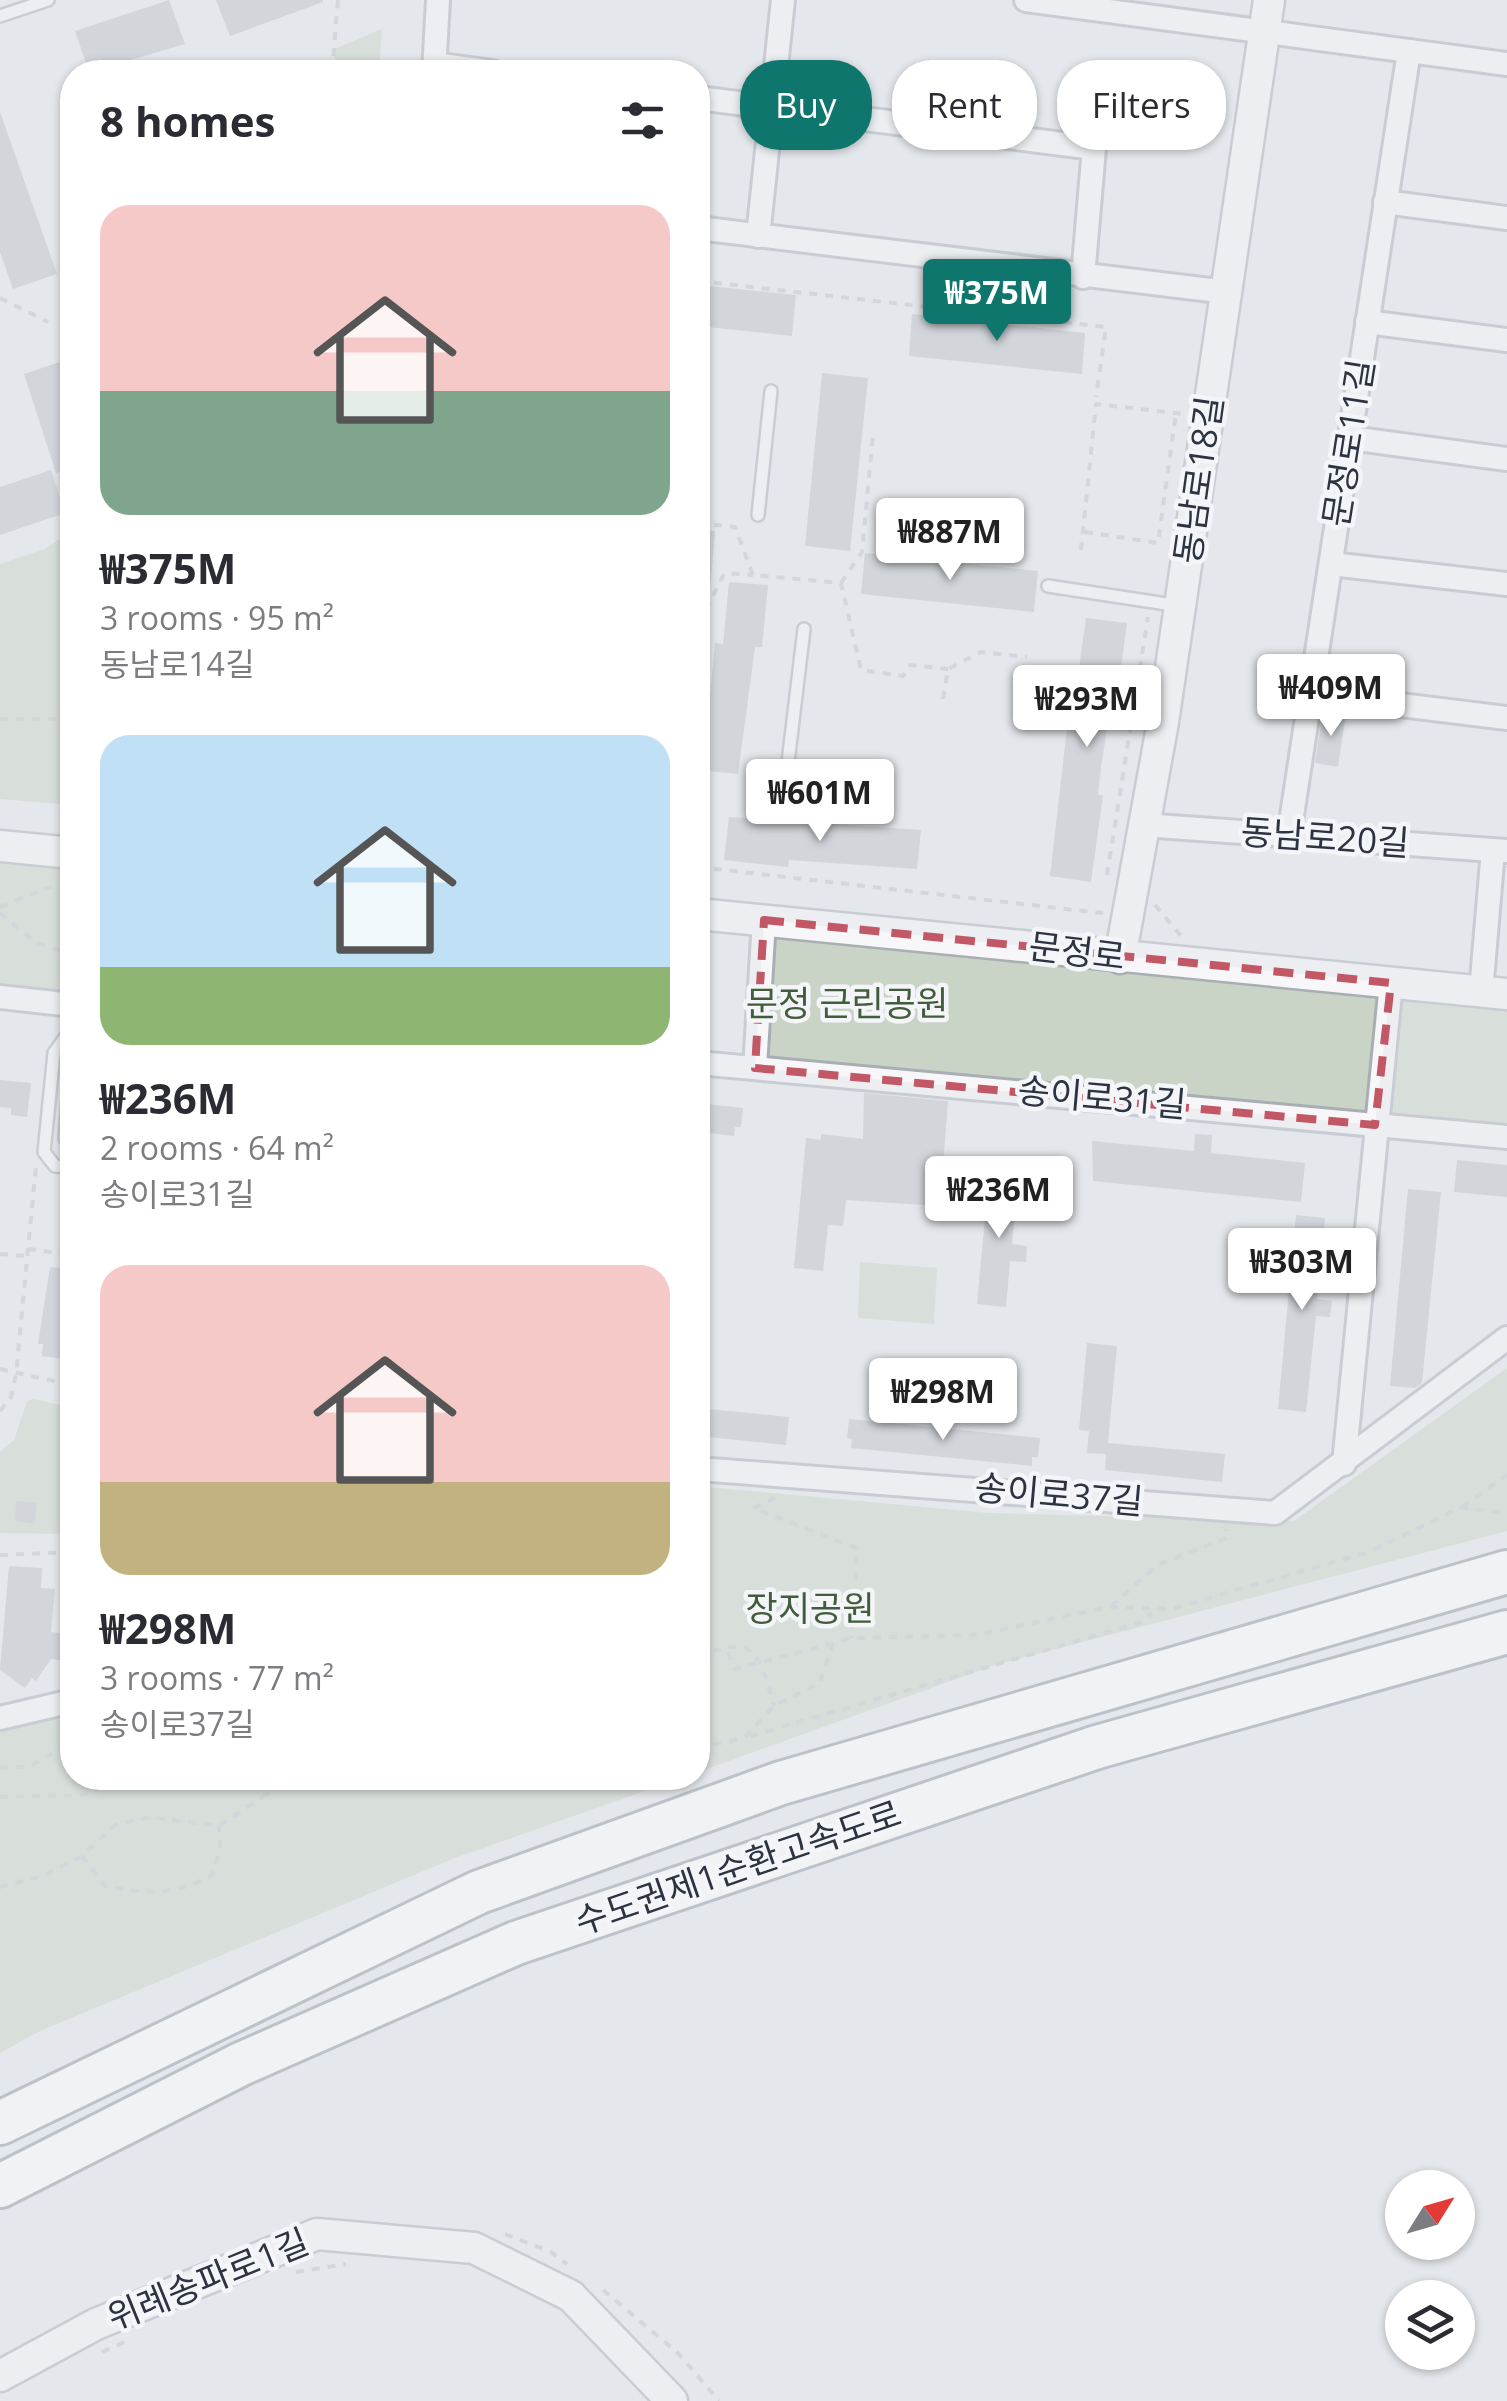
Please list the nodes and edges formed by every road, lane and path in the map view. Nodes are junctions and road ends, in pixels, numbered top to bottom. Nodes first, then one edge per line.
1 (48, 0) edge
2 (338, 0) edge
3 (438, 0) edge
4 (783, 0) edge
5 (1026, 0) edge
6 (1269, 0) edge
7 (0, 16) edge
8 (1264, 31) junction
9 (1409, 51) junction
10 (333, 60) edge
11 (434, 60) edge
12 (777, 60) edge
13 (1507, 64) edge
14 (710, 99) edge
15 (740, 103) edge
16 (872, 120) edge
17 (767, 150) edge
18 (1386, 202) junction
19 (1507, 218) edge
20 (710, 230) edge
21 (758, 236) junction
22 (1082, 277) junction
23 (710, 282) edge
24 (1227, 292) junction
25 (0, 298) edge
26 (48, 322) dead end
27 (1367, 322) junction
28 (1507, 340) edge
29 (771, 391) dead end
30 (1096, 397) dead end
31 (1176, 413) junction
32 (1208, 418) junction
33 (873, 434) dead end
34 (1350, 438) junction
35 (1507, 460) edge
36 (758, 515) dead end
37 (710, 524) edge
38 (1083, 532) junction
39 (1081, 550) dead end
40 (1330, 564) junction
41 (753, 575) junction
42 (841, 583) junction
43 (1507, 584) edge
44 (1048, 586) dead end
45 (710, 603) edge
46 (1165, 603) junction
47 (804, 628) dead end
48 (1027, 657) dead end
49 (948, 669) junction
50 (1310, 694) junction
51 (943, 699) dead end
52 (1507, 718) edge
53 (0, 719) edge
54 (60, 719) edge
55 (786, 779) dead end
56 (1143, 825) junction
57 (1289, 835) junction
58 (0, 846) edge
59 (1500, 850) edge
60 (60, 853) edge
61 (710, 869) edge
62 (60, 883) edge
63 (0, 910) edge
64 (710, 915) edge
65 (764, 920) junction
66 (60, 950) edge
67 (1120, 958) junction
68 (1390, 984) junction
69 (1494, 993) edge
70 (0, 996) edge
71 (60, 1003) edge
72 (60, 1045) edge
73 (710, 1064) edge
74 (755, 1068) junction
75 (1375, 1125) junction
76 (1507, 1137) edge
77 (38, 1154) dead end
78 (60, 1167) edge
79 (28, 1249) junction
80 (60, 1253) edge
81 (0, 1254) edge
82 (28, 1256) junction
83 (1507, 1338) edge
84 (0, 1370) edge
85 (16, 1374) junction
86 (60, 1382) edge
87 (0, 1412) edge
88 (1344, 1464) junction
89 (710, 1470) edge
90 (777, 1474) junction
91 (1507, 1476) edge
92 (1460, 1508) junction
93 (1226, 1509) junction
94 (1507, 1513) edge
95 (60, 1552) edge
96 (0, 1554) edge
97 (1507, 1572) edge
98 (1109, 1608) junction
99 (1133, 1610) junction
100 (1154, 1612) junction
101 (1142, 1622) junction
102 (1507, 1632) edge
103 (852, 1638) junction
104 (833, 1643) junction
105 (726, 1649) junction
106 (710, 1651) edge
107 (760, 1662) junction
108 (60, 1705) edge
109 (774, 1706) junction
110 (0, 1718) edge
111 (744, 1738) junction
112 (710, 1745) edge
113 (60, 1748) edge
114 (0, 1768) edge
115 (95, 1790) edge
116 (266, 1790) edge
117 (275, 1790) edge
118 (268, 1796) junction
119 (0, 1797) edge
120 (218, 1826) junction
121 (82, 1856) junction
122 (0, 1887) edge
123 (0, 2123) edge
124 (0, 2186) edge
125 (495, 2232) dead end
126 (358, 2262) dead end
127 (579, 2272) dead end
128 (286, 2276) dead end
129 (593, 2283) dead end
130 (130, 2340) dead end
131 (94, 2356) dead end
132 (0, 2376) edge
133 (672, 2401) edge
134 (718, 2401) edge

1 - 7 lane
2 - 10 path
3 - 11 street
4 - 12 street
5 - 8 street
6 - 8 street, 동남로18길
8 - 9 street
8 - 24 street, 동남로18길
9 - 13 street
9 - 18 street, 문정로11길
14 - 15 street
16 - 22 street
17 - 21 street
18 - 19 street
18 - 27 street, 문정로11길
20 - 21 street
21 - 22 street
22 - 24 street
23 - 30 path
24 - 32 street, 동남로18길
25 - 26 path
27 - 28 street
27 - 34 street, 문정로11길
29 - 36 lane
31 - 32 path
31 - 38 path
31 - 38 path
32 - 46 street, 동남로18길
33 - 42 path
34 - 35 street
34 - 40 street, 문정로11길
37 - 41 path
38 - 39 path
40 - 43 street
40 - 50 street, 문정로11길
41 - 42 path
41 - 45 path
42 - 49 path
44 - 46 lane
46 - 56 street, 동남로18길
46 - 61 path
47 - 55 lane
48 - 49 path
49 - 51 path
50 - 52 street
50 - 57 street, 문정로11길
53 - 54 path
56 - 57 street, 동남로20길
56 - 67 street, 동남로18길
57 - 59 street, 동남로20길
58 - 60 street
59 - 69 street, 문정로
62 - 63 path
63 - 66 path
64 - 65 street, 문정로
65 - 67 street, 문정로
65 - 74 street
67 - 68 street, 문정로
68 - 69 street, 문정로
68 - 75 street
70 - 71 street
72 - 78 lane
73 - 74 street, 송이로31길
74 - 75 street, 송이로31길
75 - 76 street, 송이로31길
75 - 88 street
77 - 79 path
79 - 80 path
79 - 82 path
81 - 82 path
82 - 85 path
83 - 88 street, 송이로37길
84 - 85 path
85 - 86 path
85 - 87 path
88 - 93 street, 송이로37길
89 - 90 street, 송이로37길
90 - 93 street, 송이로37길
90 - 103 path
91 - 92 path
92 - 94 path
92 - 100 path
93 - 98 path
95 - 96 path
97 - 123 highway, 수도권제1순환고속도로
98 - 99 path
98 - 103 path
99 - 100 path
99 - 101 path
100 - 101 path
101 - 111 path
102 - 124 highway, 수도권제1순환고속도로
103 - 104 path
104 - 107 path
104 - 109 path
105 - 106 path
105 - 107 path
105 - 107 path
107 - 109 path
108 - 110 street
109 - 111 path
111 - 112 path
113 - 114 path
115 - 119 path
116 - 118 path
117 - 118 path
118 - 120 path
120 - 121 path
120 - 121 path
121 - 122 path
125 - 127 path
126 - 128 path
129 - 134 path
130 - 131 path
132 - 133 street, 위례송파로1길

